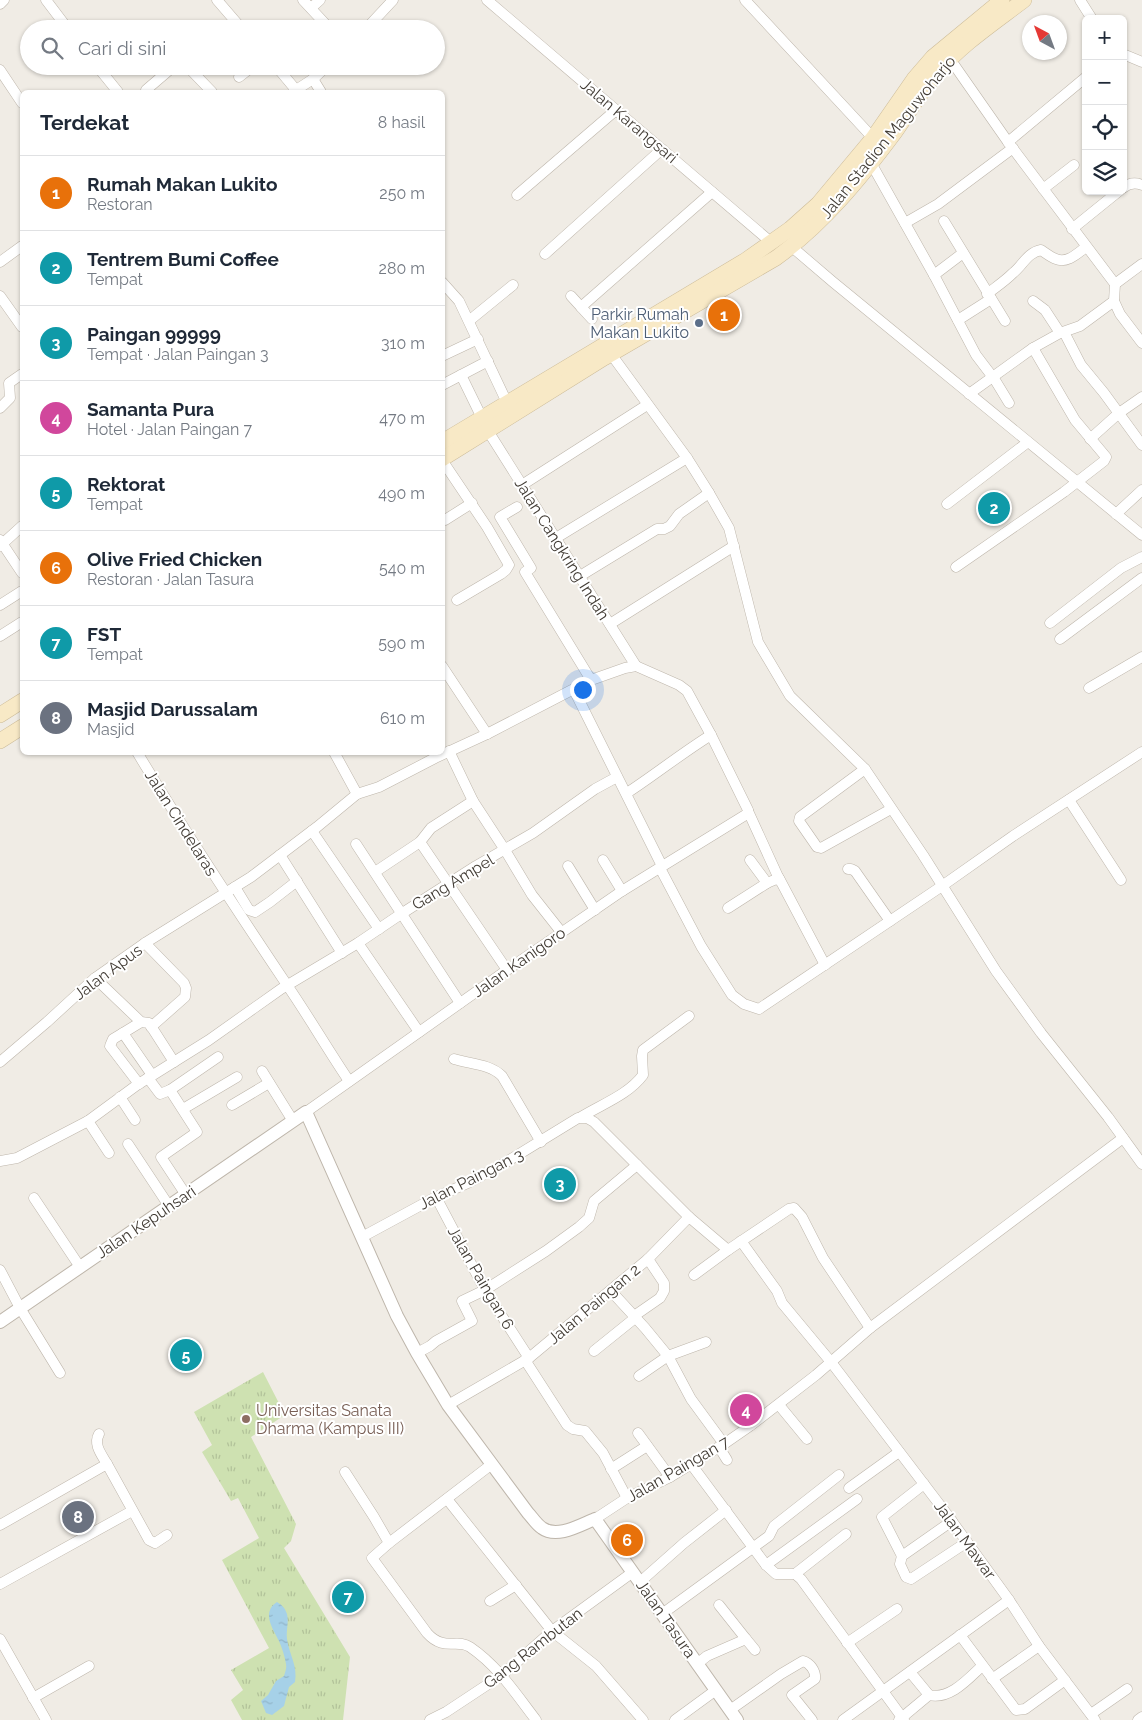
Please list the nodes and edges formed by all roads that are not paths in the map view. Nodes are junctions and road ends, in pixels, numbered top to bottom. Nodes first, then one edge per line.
1 (4, 0) edge
2 (46, 0) edge
3 (217, 0) edge
4 (303, 0) edge
5 (320, 0) edge
6 (393, 0) edge
7 (487, 0) edge
8 (744, 0) edge
9 (1002, 0) edge
10 (1024, 0) edge
11 (1080, 0) edge
12 (0, 4) edge
13 (311, 8) junction
14 (1089, 15) edge
15 (61, 20) edge
16 (234, 20) edge
17 (322, 20) edge
18 (374, 20) edge
19 (1127, 56) edge
20 (950, 59) junction
21 (1142, 62) edge
22 (0, 70) edge
23 (106, 75) edge
24 (164, 75) edge
25 (196, 75) edge
26 (242, 75) edge
27 (283, 75) edge
28 (317, 75) edge
29 (239, 77) dead end
30 (313, 79) junction
31 (1082, 81) edge
32 (117, 90) edge
33 (146, 90) dead end
34 (210, 90) edge
35 (294, 90) edge
36 (296, 90) edge
37 (320, 90) edge
38 (20, 100) edge
39 (616, 110) junction
40 (873, 138) junction
41 (1010, 145) junction
42 (662, 149) junction
43 (871, 163) junction
44 (1074, 165) dead end
45 (1142, 185) edge
46 (1127, 186) edge
47 (1043, 189) junction
48 (712, 192) junction
49 (517, 195) dead end
50 (1114, 195) edge
51 (823, 209) junction
52 (944, 221) dead end
53 (905, 223) junction
54 (1072, 229) junction
55 (772, 243) junction
56 (20, 247) edge
57 (792, 247) junction
58 (1086, 247) junction
59 (963, 253) junction
60 (545, 254) dead end
61 (0, 262) edge
62 (1142, 264) edge
63 (735, 274) junction
64 (934, 274) junction
65 (1115, 284) junction
66 (445, 285) edge
67 (513, 285) dead end
68 (0, 296) edge
69 (571, 296) dead end
70 (989, 296) junction
71 (1033, 301) dead end
72 (1114, 302) junction
73 (581, 307) junction
74 (592, 319) dead end
75 (470, 320) junction
76 (958, 320) junction
77 (1006, 321) dead end
78 (20, 324) edge
79 (1062, 333) junction
80 (1140, 336) edge
81 (478, 339) junction
82 (1033, 348) junction
83 (611, 354) junction
84 (445, 355) edge
85 (488, 360) junction
86 (20, 375) edge
87 (461, 375) junction
88 (992, 377) junction
89 (445, 383) edge
90 (969, 394) junction
91 (1142, 397) edge
92 (1009, 403) dead end
93 (647, 405) junction
94 (0, 408) edge
95 (510, 409) junction
96 (1119, 413) junction
97 (485, 424) junction
98 (1090, 439) junction
99 (445, 441) edge
100 (1028, 442) junction
101 (1142, 445) edge
102 (445, 457) edge
103 (687, 458) junction
104 (445, 464) edge
105 (1078, 482) junction
106 (522, 485) junction
107 (1142, 490) edge
108 (709, 493) junction
109 (472, 503) junction
110 (947, 504) dead end
111 (517, 508) dead end
112 (1116, 514) junction
113 (500, 517) junction
114 (445, 520) dead end
115 (487, 527) junction
116 (20, 528) edge
117 (1142, 535) edge
118 (556, 538) junction
119 (1, 544) edge
120 (734, 546) junction
121 (1142, 557) edge
122 (956, 566) dead end
123 (20, 568) edge
124 (580, 576) junction
125 (1142, 578) edge
126 (20, 592) edge
127 (457, 600) dead end
128 (0, 605) edge
129 (20, 623) edge
130 (1050, 623) dead end
131 (610, 624) junction
132 (0, 636) edge
133 (1060, 639) dead end
134 (1142, 657) edge
135 (636, 666) junction
136 (445, 671) edge
137 (591, 680) junction
138 (1089, 688) dead end
139 (574, 690) junction
140 (20, 702) edge
141 (0, 715) edge
142 (20, 728) edge
143 (487, 734) junction
144 (712, 735) junction
145 (0, 741) edge
146 (449, 751) junction
147 (445, 752) edge
148 (1142, 752) edge
149 (139, 755) edge
150 (336, 755) edge
151 (433, 755) edge
152 (866, 769) junction
153 (617, 777) junction
154 (627, 793) junction
155 (357, 794) junction
156 (1068, 800) junction
157 (474, 801) junction
158 (892, 809) junction
159 (748, 811) junction
160 (312, 831) junction
161 (420, 842) junction
162 (356, 844) dead end
163 (506, 850) junction
164 (280, 855) junction
165 (603, 860) dead end
166 (750, 860) dead end
167 (568, 866) dead end
168 (661, 867) junction
169 (848, 869) dead end
170 (374, 872) junction
171 (1121, 880) dead end
172 (297, 881) junction
173 (780, 881) junction
174 (767, 883) junction
175 (449, 884) junction
176 (942, 886) junction
177 (235, 887) junction
178 (622, 891) junction
179 (225, 894) junction
180 (728, 908) dead end
181 (595, 910) junction
182 (401, 914) junction
183 (890, 921) junction
184 (379, 929) junction
185 (562, 933) junction
186 (145, 943) junction
187 (358, 943) junction
188 (342, 953) junction
189 (825, 965) junction
190 (507, 970) junction
191 (95, 978) junction
192 (288, 986) junction
193 (460, 1003) junction
194 (688, 1016) dead end
195 (141, 1022) junction
196 (151, 1027) junction
197 (419, 1032) junction
198 (123, 1033) junction
199 (218, 1056) dead end
200 (454, 1059) dead end
201 (0, 1062) edge
202 (174, 1062) junction
203 (262, 1071) dead end
204 (150, 1077) junction
205 (237, 1077) dead end
206 (349, 1081) junction
207 (269, 1083) junction
208 (139, 1084) junction
209 (170, 1090) junction
210 (120, 1098) junction
211 (232, 1105) dead end
212 (183, 1109) junction
213 (306, 1112) junction
214 (580, 1117) junction
215 (135, 1120) dead end
216 (88, 1121) junction
217 (292, 1121) junction
218 (1123, 1138) junction
219 (541, 1142) junction
220 (128, 1144) dead end
221 (109, 1153) dead end
222 (0, 1161) edge
223 (1142, 1164) edge
224 (637, 1165) junction
225 (186, 1194) junction
226 (436, 1197) junction
227 (34, 1198) dead end
228 (169, 1206) junction
229 (688, 1217) junction
230 (362, 1237) junction
231 (741, 1241) junction
232 (728, 1250) junction
233 (648, 1259) junction
234 (80, 1267) junction
235 (0, 1270) edge
236 (694, 1275) dead end
237 (486, 1290) junction
238 (611, 1291) junction
239 (20, 1308) junction
240 (635, 1317) junction
241 (0, 1322) edge
242 (870, 1328) junction
243 (706, 1342) dead end
244 (594, 1351) dead end
245 (417, 1353) junction
246 (668, 1356) junction
247 (527, 1359) junction
248 (831, 1362) junction
249 (60, 1373) dead end
250 (639, 1376) dead end
251 (448, 1405) junction
252 (779, 1405) junction
253 (638, 1433) dead end
254 (99, 1434) dead end
255 (807, 1439) dead end
256 (722, 1445) junction
257 (647, 1446) junction
258 (899, 1452) junction
259 (727, 1460) dead end
260 (107, 1464) junction
261 (492, 1464) junction
262 (691, 1464) junction
263 (611, 1469) junction
264 (345, 1472) dead end
265 (839, 1475) dead end
266 (670, 1477) junction
267 (924, 1484) junction
268 (849, 1488) dead end
269 (627, 1498) junction
270 (447, 1499) junction
271 (857, 1499) dead end
272 (726, 1510) junction
273 (132, 1511) junction
274 (595, 1518) junction
275 (952, 1521) junction
276 (0, 1525) edge
277 (846, 1534) dead end
278 (168, 1535) dead end
279 (967, 1542) junction
280 (388, 1543) junction
281 (754, 1547) junction
282 (902, 1556) junction
283 (766, 1565) junction
284 (795, 1574) junction
285 (636, 1577) junction
286 (0, 1584) edge
287 (516, 1586) junction
288 (1009, 1600) junction
289 (490, 1601) dead end
290 (719, 1604) dead end
291 (897, 1609) dead end
292 (662, 1614) junction
293 (552, 1631) junction
294 (960, 1635) junction
295 (0, 1639) edge
296 (746, 1639) junction
297 (848, 1643) junction
298 (1039, 1646) junction
299 (755, 1650) dead end
300 (697, 1664) junction
301 (89, 1666) dead end
302 (982, 1666) junction
303 (910, 1672) junction
304 (502, 1675) junction
305 (992, 1679) junction
306 (1066, 1680) junction
307 (1127, 1689) dead end
308 (716, 1690) junction
309 (882, 1691) junction
310 (929, 1695) junction
311 (34, 1698) junction
312 (733, 1715) edge
313 (447, 1716) edge
314 (1093, 1717) edge
315 (1142, 1717) edge
316 (902, 1719) edge
317 (46, 1720) edge
318 (430, 1720) edge
319 (536, 1720) edge
320 (643, 1720) edge
321 (675, 1720) edge
322 (812, 1720) edge
323 (843, 1720) edge
324 (1138, 1720) edge

1 - 12 street
2 - 15 street
3 - 16 street
4 - 13 street
5 - 13 street
6 - 18 street
7 - 39 street, Jalan Karangsari
8 - 40 street
9 - 40 main road, Jalan Stadion Maguwoharjo
10 - 20 main road, Jalan Stadion Maguwoharjo
11 - 14 street
13 - 17 street
19 - 21 street
20 - 41 street
20 - 43 main road, Jalan Stadion Maguwoharjo
22 - 38 street
23 - 32 street
24 - 33 street
25 - 34 street
26 - 29 street
27 - 35 street
28 - 30 street
30 - 36 street
30 - 37 street
31 - 41 street
39 - 42 street, Jalan Karangsari
39 - 49 street
40 - 51 main road, Jalan Stadion Maguwoharjo
41 - 47 street
41 - 53 street
42 - 48 street, Jalan Karangsari
42 - 60 street
43 - 51 main road, Jalan Stadion Maguwoharjo
43 - 53 street
44 - 47 street
45 - 46 street
47 - 54 street
48 - 55 street, Jalan Karangsari
48 - 73 street
50 - 54 street
51 - 55 main road, Jalan Stadion Maguwoharjo
51 - 57 main road, Jalan Stadion Maguwoharjo
52 - 59 street
53 - 64 street
54 - 58 street
55 - 63 main road, Jalan Stadion Maguwoharjo
56 - 61 street
57 - 63 main road, Jalan Stadion Maguwoharjo
57 - 90 street
58 - 65 street
58 - 70 street
59 - 64 street
59 - 70 street
62 - 65 street
63 - 83 main road, Jalan Stadion Maguwoharjo
63 - 95 main road, Jalan Stadion Maguwoharjo
64 - 76 street
65 - 72 street
66 - 75 street
67 - 75 street
68 - 78 street
69 - 73 street
70 - 76 street
70 - 77 street
71 - 79 street
72 - 79 street
72 - 80 street
73 - 74 street
75 - 81 street
76 - 88 street
79 - 82 street
79 - 96 street
81 - 84 street
81 - 85 street
82 - 88 street
82 - 98 street
83 - 93 street
83 - 95 main road, Jalan Stadion Maguwoharjo
85 - 87 street
85 - 95 street
86 - 94 street
87 - 89 street
87 - 97 street, Jalan Cangkring Indah
88 - 90 street
88 - 92 street
90 - 100 street
91 - 96 street
93 - 103 street
93 - 106 street
95 - 97 main road, Jalan Stadion Maguwoharjo
96 - 98 street
96 - 101 street
97 - 99 main road, Jalan Stadion Maguwoharjo
97 - 102 main road, Jalan Stadion Maguwoharjo
97 - 106 street, Jalan Cangkring Indah
98 - 105 street
100 - 105 street
100 - 110 street
103 - 108 street
103 - 118 street
104 - 109 street
105 - 112 street
105 - 122 street
106 - 118 street, Jalan Cangkring Indah
107 - 112 street
108 - 120 street
108 - 124 street
109 - 114 street
109 - 115 street
111 - 113 street
112 - 117 street
113 - 115 street
113 - 137 street
115 - 127 street
116 - 119 street
118 - 124 street, Jalan Cangkring Indah
119 - 123 street
120 - 131 street
120 - 152 street
121 - 130 street
124 - 131 street, Jalan Cangkring Indah
125 - 133 street
126 - 128 street
129 - 132 street
131 - 135 street, Jalan Cangkring Indah
134 - 138 street
135 - 137 street
135 - 144 street
136 - 143 street
137 - 139 street
139 - 143 street
139 - 153 street
140 - 141 main road
142 - 145 main road
143 - 146 street
144 - 154 street
144 - 159 street
146 - 147 street
146 - 157 street
148 - 156 street
149 - 179 street, Jalan Cindelaras
150 - 155 street
151 - 155 street
152 - 158 street
152 - 158 street
153 - 154 street
153 - 163 street, Gang Ampel
154 - 168 street
155 - 160 street, Jalan Apus
156 - 171 street
156 - 176 street
157 - 161 street
157 - 163 street
158 - 176 street
159 - 168 street, Jalan Kanigoro
159 - 173 street
160 - 164 street, Jalan Apus
160 - 184 street
161 - 170 street
161 - 175 street
162 - 170 street
163 - 175 street, Gang Ampel
163 - 185 street
164 - 172 street
164 - 177 street, Jalan Apus
165 - 178 street
166 - 174 street
167 - 181 street
168 - 178 street, Jalan Kanigoro
168 - 189 street
169 - 183 street
170 - 182 street
172 - 177 street
172 - 188 street
173 - 174 street
173 - 189 street
174 - 180 street
175 - 182 street, Gang Ampel
175 - 190 street
176 - 183 street
176 - 218 street
177 - 179 street, Jalan Apus
178 - 181 street, Jalan Kanigoro
179 - 186 street, Jalan Apus
179 - 192 street, Jalan Cindelaras
181 - 185 street, Jalan Kanigoro
182 - 184 street, Gang Ampel
182 - 193 street
183 - 189 street
184 - 187 street, Gang Ampel
185 - 190 street, Jalan Kanigoro
186 - 191 street, Jalan Apus
186 - 196 street
187 - 188 street, Gang Ampel
187 - 197 street
188 - 192 street, Gang Ampel
190 - 193 street, Jalan Kanigoro
191 - 195 street
191 - 201 street, Jalan Apus
192 - 202 street, Gang Ampel
192 - 206 street, Jalan Cindelaras
193 - 197 street, Jalan Kanigoro
194 - 214 street, Jalan Paingan 3
195 - 196 street
195 - 198 street
196 - 202 street
197 - 206 street, Jalan Kanigoro
198 - 204 street
198 - 208 street
199 - 209 street
200 - 219 street
202 - 204 street, Gang Ampel
203 - 207 street
204 - 208 street, Gang Ampel
204 - 209 street
205 - 212 street
206 - 213 street, Jalan Kanigoro
207 - 211 street
207 - 217 street
208 - 210 street, Gang Ampel
209 - 212 street
210 - 215 street
210 - 216 street, Gang Ampel
212 - 225 street
213 - 217 street, Jalan Kanigoro
213 - 230 street
214 - 219 street, Jalan Paingan 3
214 - 224 street
216 - 221 street
216 - 222 street, Gang Ampel
217 - 225 street, Jalan Kepuhsari
218 - 223 street
218 - 242 street, Jalan Paingan 7
219 - 226 street, Jalan Paingan 3
220 - 228 street
224 - 229 street
224 - 237 street
225 - 228 street, Jalan Kepuhsari
226 - 230 street, Jalan Paingan 3
226 - 237 street, Jalan Paingan 6
227 - 234 street
228 - 234 street, Jalan Kepuhsari
229 - 232 street
229 - 233 street, Jalan Paingan 2
230 - 245 street
231 - 232 street
231 - 242 street
231 - 248 street, Jalan Mawar
232 - 236 street
233 - 238 street, Jalan Paingan 2
233 - 240 street
234 - 239 street, Jalan Kepuhsari
235 - 239 street
237 - 245 street
237 - 247 street, Jalan Paingan 6
238 - 240 street
238 - 247 street, Jalan Paingan 2
239 - 241 street, Jalan Kepuhsari
239 - 249 street
240 - 244 street
240 - 246 street
242 - 248 street, Jalan Paingan 7
243 - 246 street
245 - 251 street
246 - 250 street
246 - 256 street
247 - 251 street, Jalan Paingan 2
247 - 263 street, Jalan Paingan 6
248 - 252 street, Jalan Paingan 7
248 - 258 street, Jalan Mawar
251 - 261 street
252 - 255 street
252 - 256 street, Jalan Paingan 7
253 - 257 street
254 - 260 street
256 - 259 street
256 - 262 street, Jalan Paingan 7
257 - 263 street
257 - 266 street
258 - 267 street, Jalan Mawar
258 - 268 street
260 - 273 street
260 - 276 street
261 - 270 street
261 - 274 street
262 - 266 street, Jalan Paingan 7
262 - 272 street
263 - 269 street, Jalan Paingan 6
264 - 280 street
265 - 281 street
266 - 269 street, Jalan Paingan 7
267 - 275 street, Jalan Mawar
267 - 282 street
269 - 274 street, Jalan Paingan 7
270 - 280 street
270 - 287 street
271 - 283 street
272 - 281 street
272 - 285 street, Gang Rambutan
273 - 278 street
273 - 286 street
274 - 285 street, Jalan Tasura
275 - 279 street, Jalan Mawar
275 - 282 street
277 - 284 street
279 - 282 street
279 - 288 street, Jalan Mawar
280 - 304 street
281 - 283 street
281 - 292 street
283 - 284 street
284 - 297 street
285 - 292 street, Jalan Tasura
285 - 293 street, Gang Rambutan
287 - 289 street
287 - 293 street
288 - 294 street
288 - 298 street, Jalan Mawar
290 - 296 street
291 - 297 street
292 - 300 street, Jalan Tasura
293 - 304 street, Gang Rambutan
293 - 320 street
294 - 302 street
294 - 303 street
295 - 311 street
296 - 299 street
296 - 300 street
297 - 309 street
298 - 305 street
298 - 306 street, Jalan Mawar
300 - 308 street, Jalan Tasura
301 - 311 street
302 - 305 street
302 - 310 street
303 - 309 street
303 - 310 street
304 - 313 street, Gang Rambutan
304 - 319 street
305 - 306 street
306 - 314 street, Jalan Mawar
307 - 314 street
308 - 312 street, Jalan Tasura
308 - 321 street
309 - 316 street
309 - 323 street
310 - 316 street
311 - 317 street
312 - 322 street
313 - 318 street, Gang Rambutan
315 - 324 street

